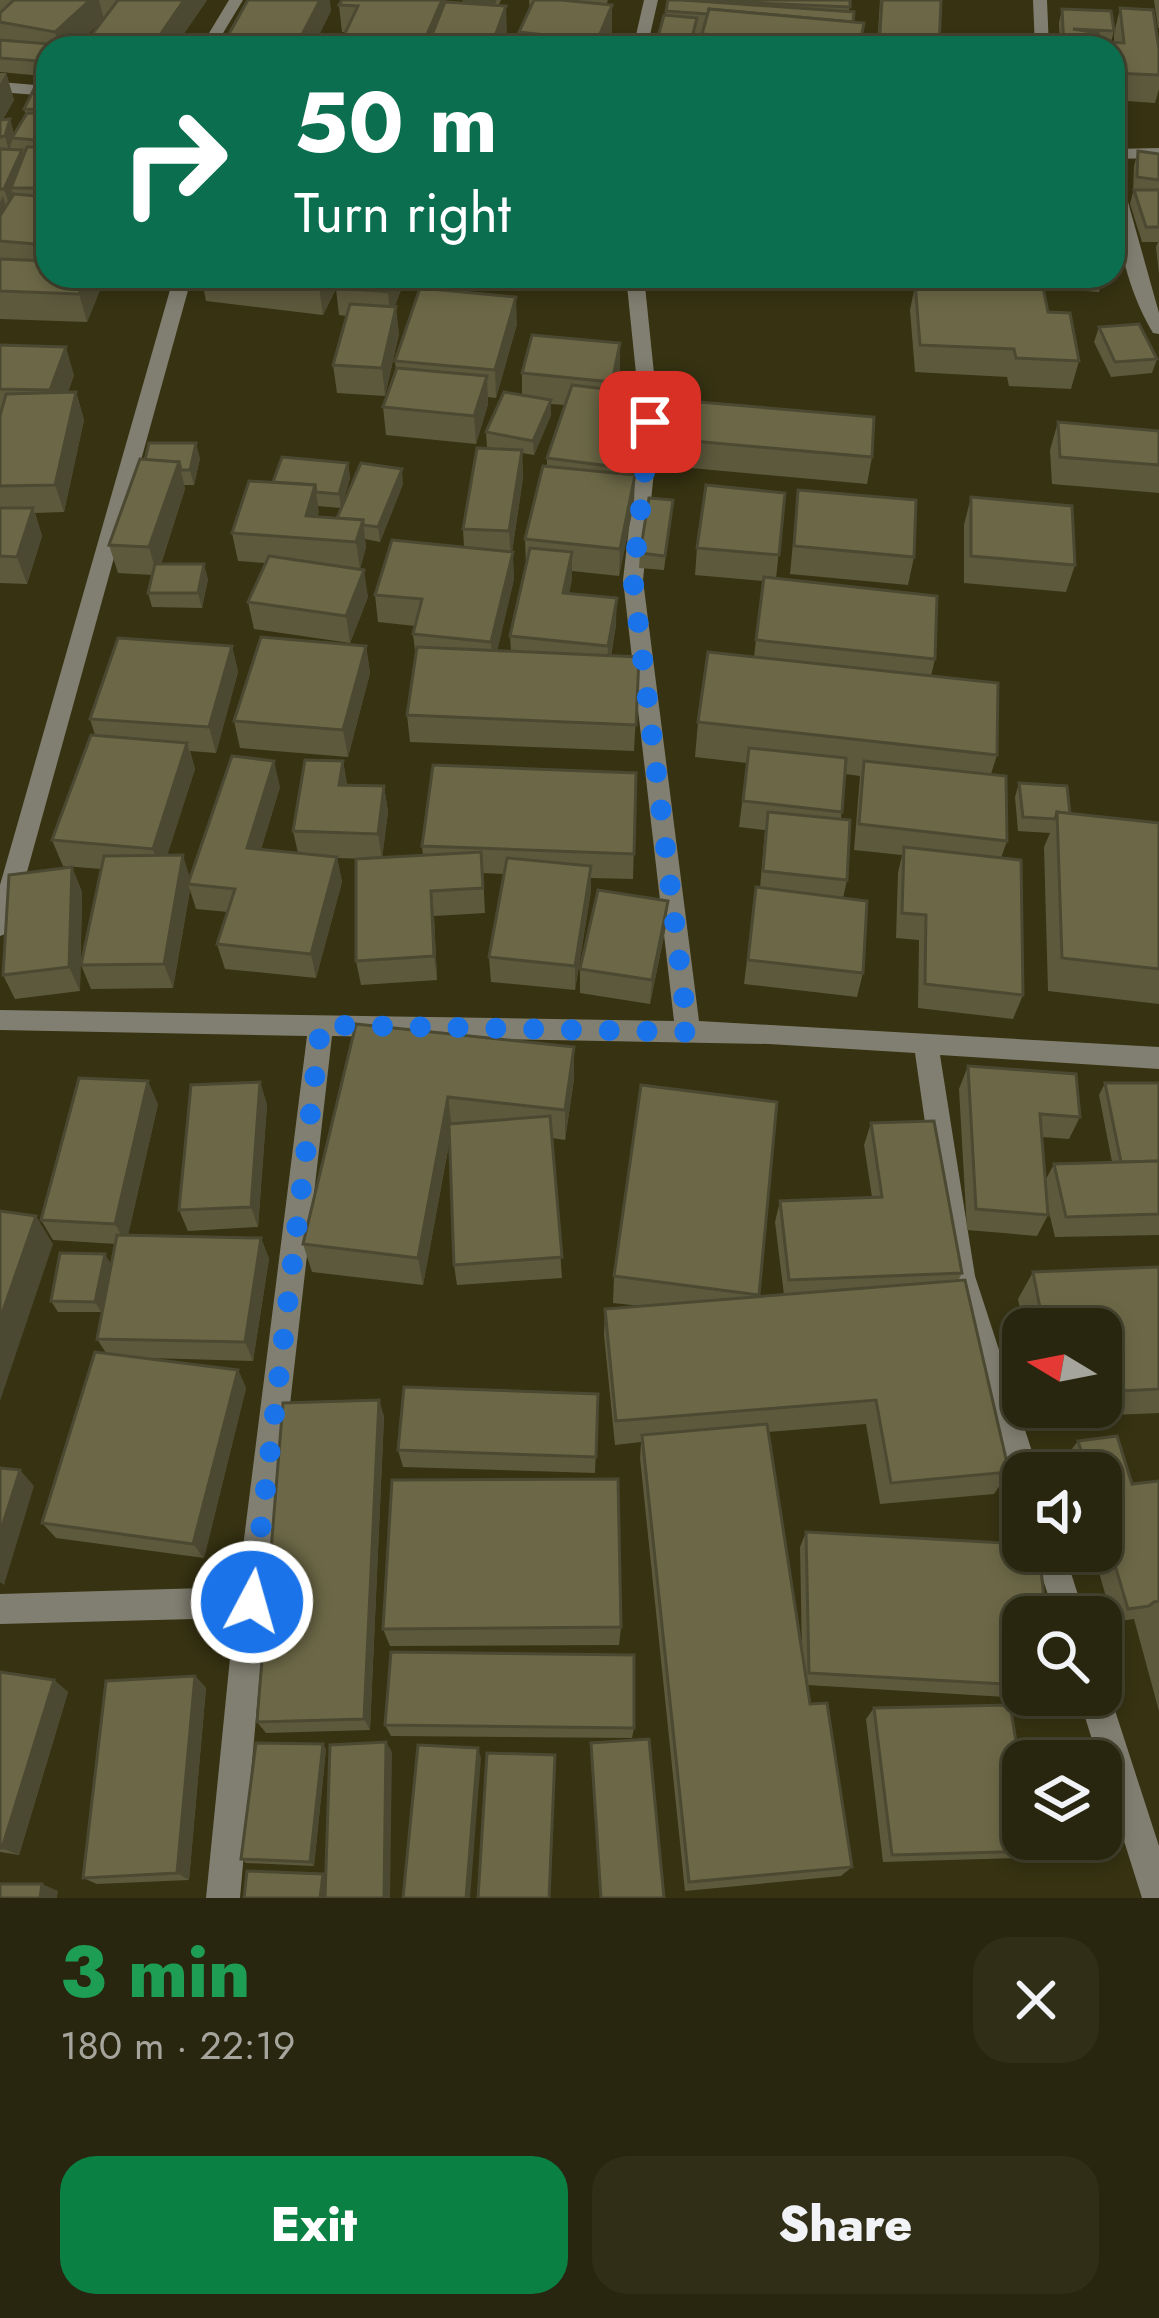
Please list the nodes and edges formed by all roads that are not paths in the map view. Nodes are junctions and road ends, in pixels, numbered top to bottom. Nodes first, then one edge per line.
1 (236, 0) edge
2 (651, 0) edge
3 (1040, 0) edge
4 (214, 36) edge
5 (643, 36) edge
6 (1042, 36) edge
7 (0, 87) edge
8 (36, 90) edge
9 (1159, 153) edge
10 (1125, 154) edge
11 (1125, 223) edge
12 (180, 288) edge
13 (636, 288) edge
14 (1159, 329) edge
15 (0, 926) edge
16 (0, 1021) edge
17 (321, 1025) junction
18 (688, 1032) junction
19 (926, 1042) junction
20 (1159, 1058) edge
21 (1017, 1452) edge
22 (252, 1602) junction
23 (0, 1610) edge
24 (1101, 1716) edge
25 (223, 1898) edge
26 (1159, 1898) edge

1 - 4 street
2 - 5 street
3 - 6 street
7 - 8 street
9 - 10 street
11 - 14 street
12 - 15 street
13 - 18 street
16 - 17 street
17 - 18 street
17 - 22 street
18 - 19 street
19 - 20 street
19 - 21 street
22 - 23 street
22 - 25 street
24 - 26 street

